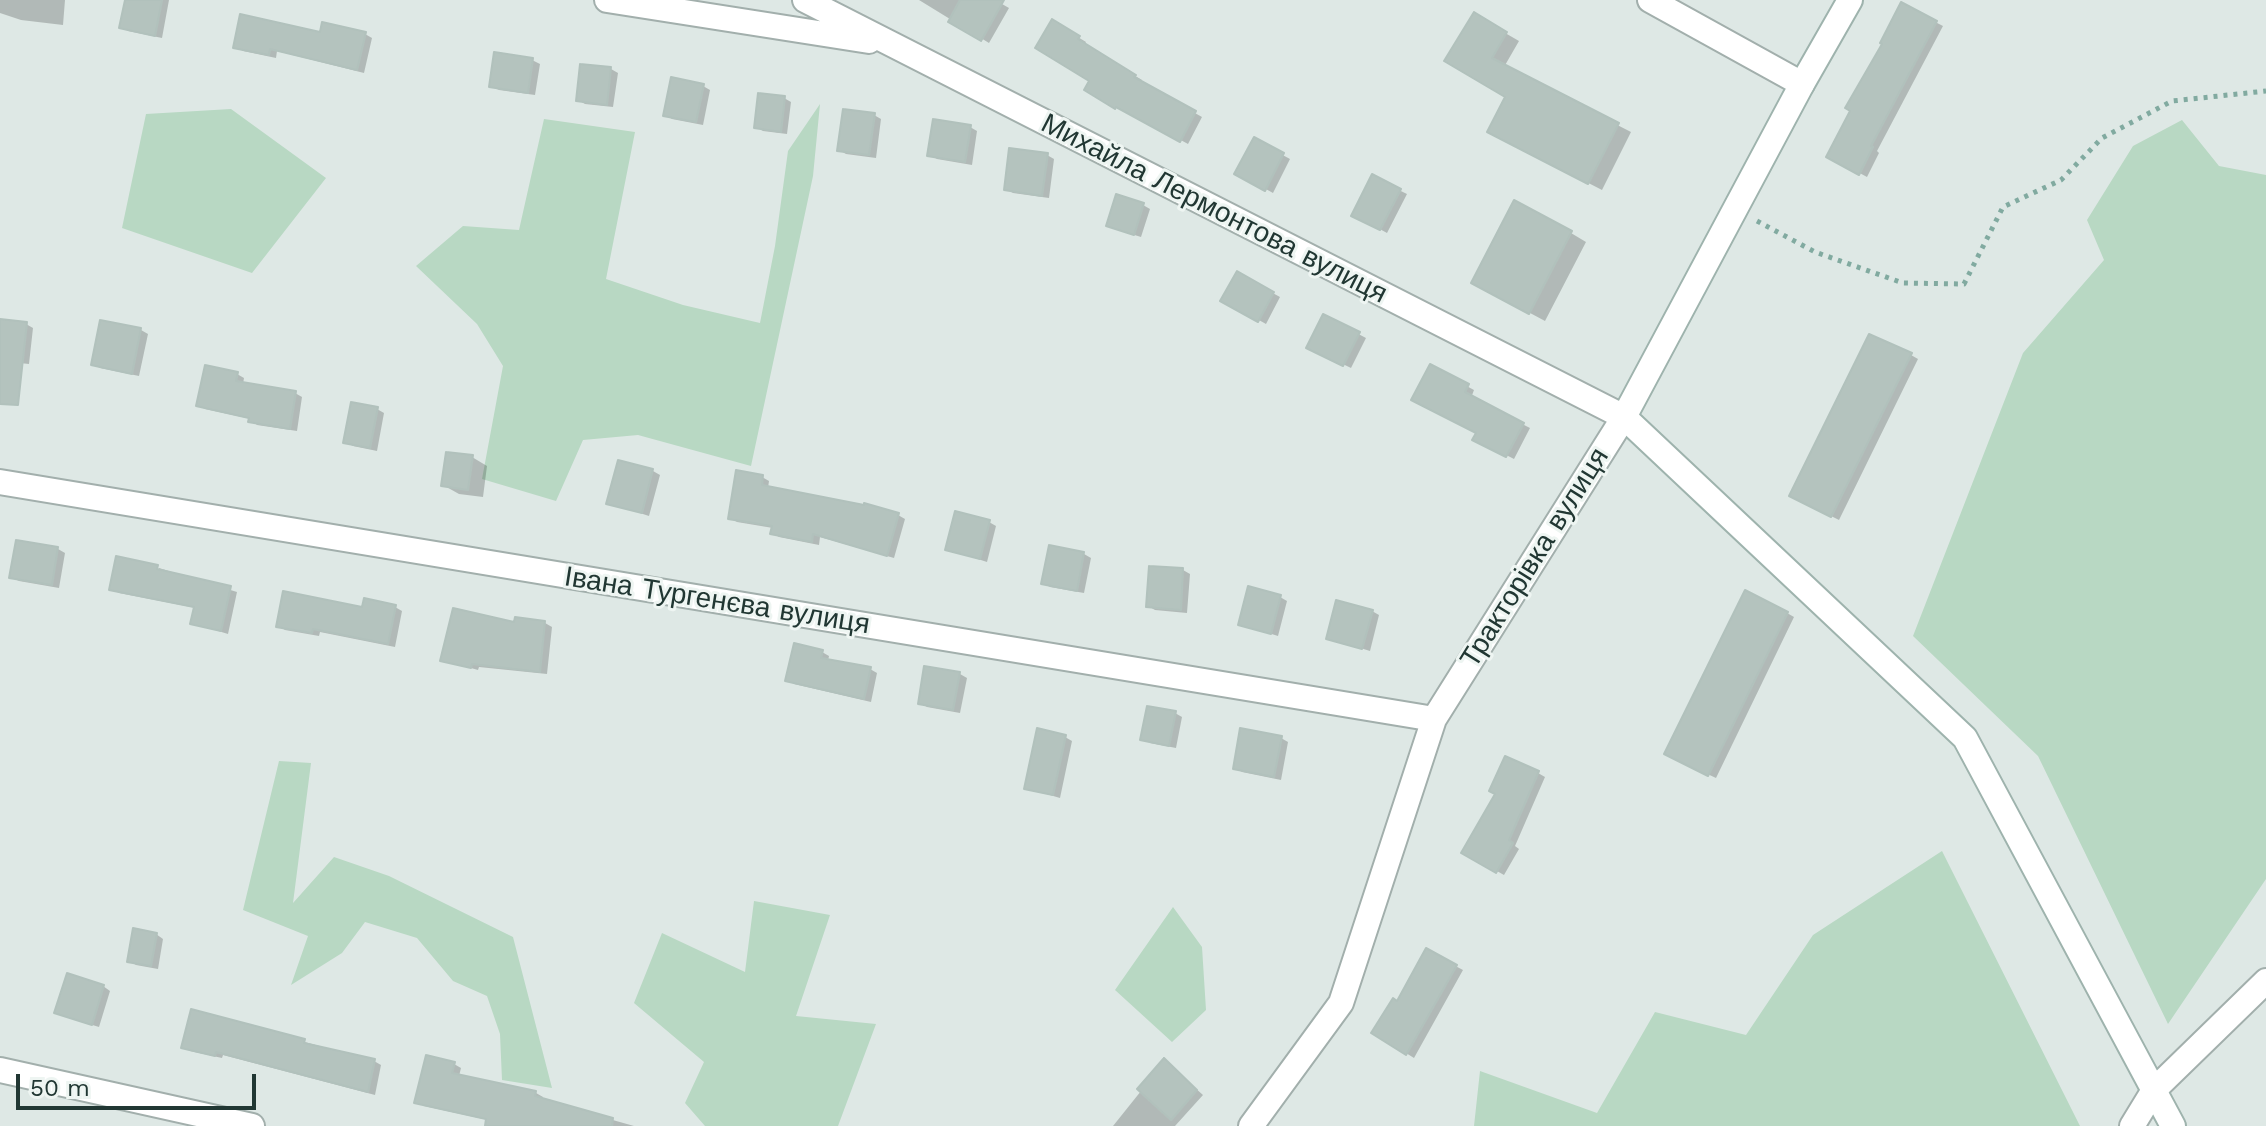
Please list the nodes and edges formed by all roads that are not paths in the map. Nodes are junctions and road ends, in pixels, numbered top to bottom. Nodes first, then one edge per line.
1 (607, 0) edge
2 (805, 0) edge
3 (1650, 0) edge
4 (1850, 0) edge
5 (891, 45) junction
6 (1802, 84) junction
7 (1624, 417) junction
8 (0, 482) edge
9 (1434, 719) junction
10 (2266, 981) edge
11 (0, 1070) edge
12 (2154, 1090) junction
13 (252, 1126) edge
14 (1251, 1126) edge
15 (2132, 1126) edge
16 (2173, 1126) edge

1 - 5 street
2 - 5 street, Михайла Лермонтова вулиця
3 - 6 street
4 - 6 street, Тракторівка вулиця
5 - 7 street, Михайла Лермонтова вулиця
6 - 7 street, Тракторівка вулиця
7 - 9 street, Тракторівка вулиця
7 - 12 street, Михайла Лермонтова вулиця
8 - 9 street, Івана Тургенєва вулиця
9 - 14 street, Тракторівка вулиця
10 - 12 street
11 - 13 street
12 - 15 street
12 - 16 street, Михайла Лермонтова вулиця

